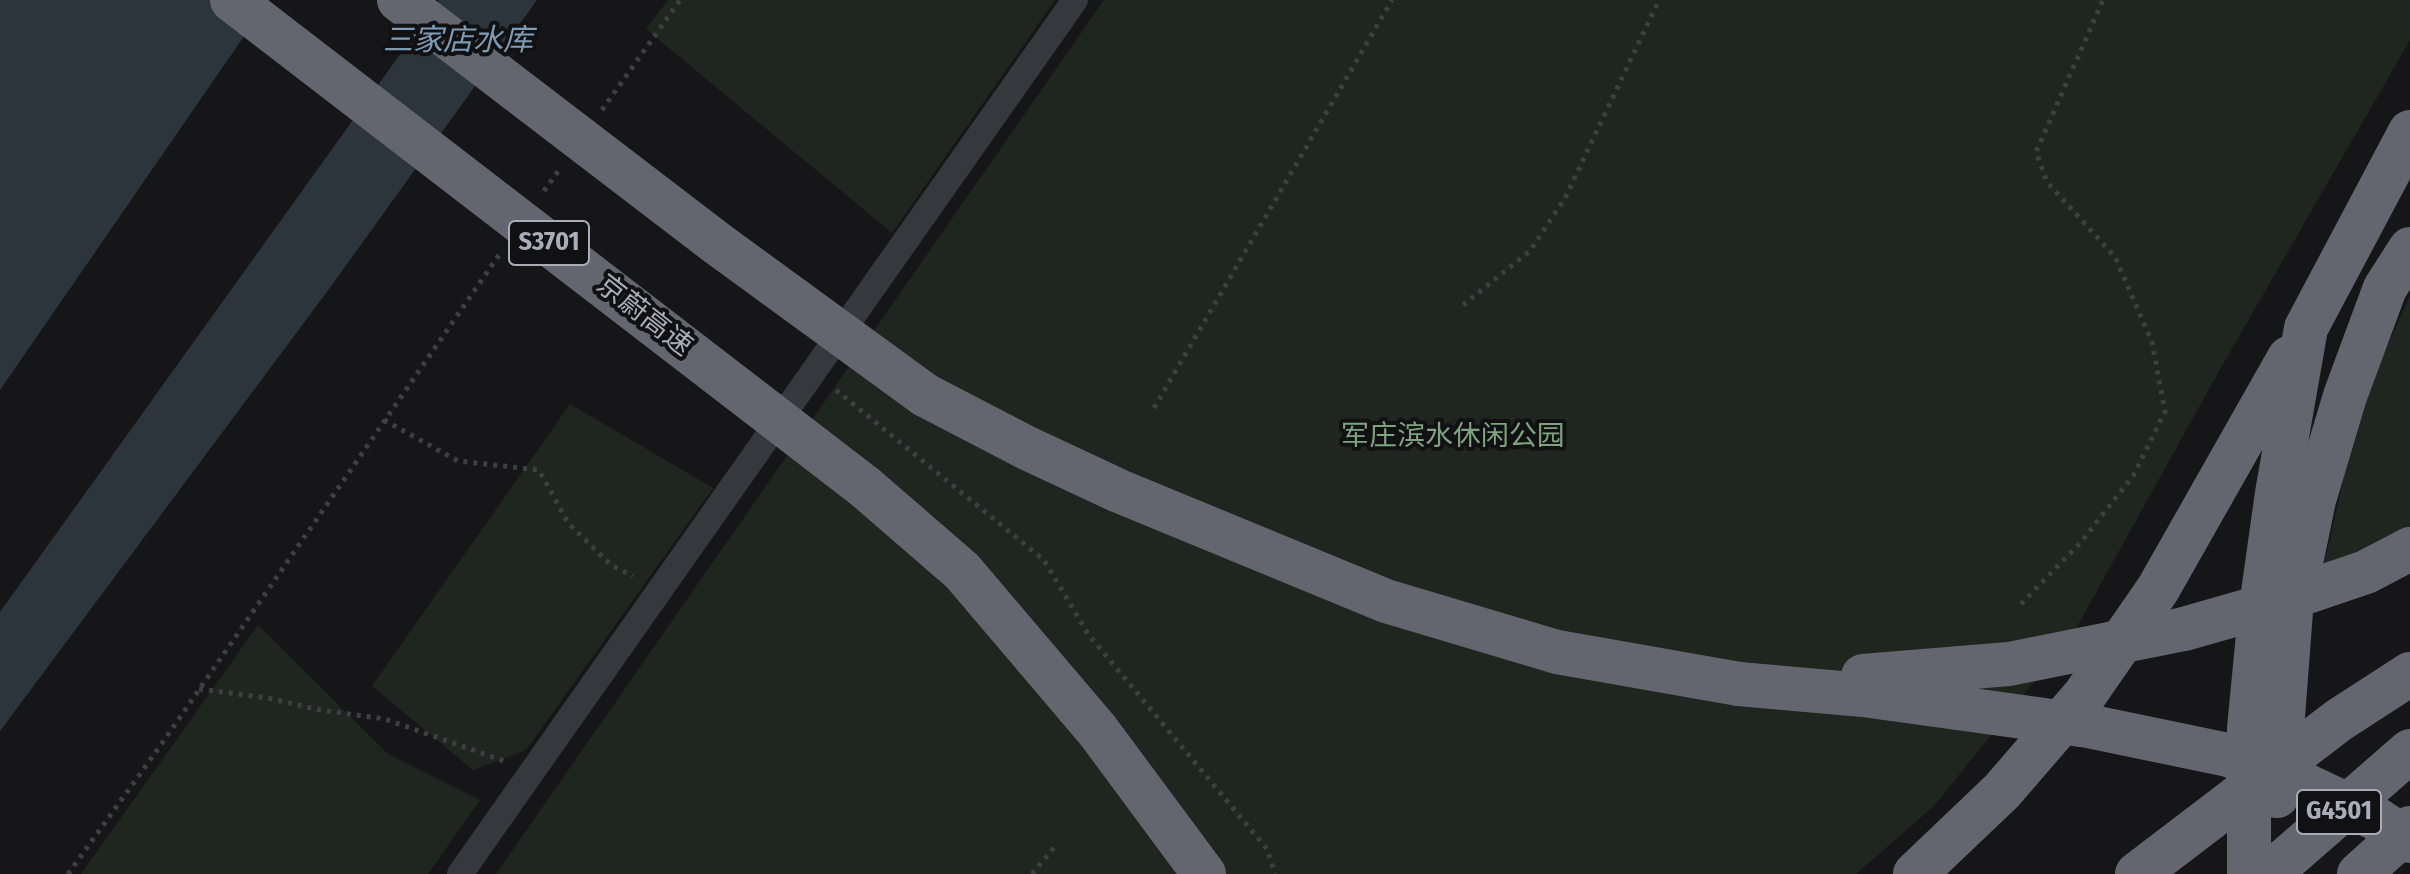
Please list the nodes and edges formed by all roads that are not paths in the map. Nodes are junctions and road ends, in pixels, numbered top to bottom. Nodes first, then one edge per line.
1 (232, 0) edge
2 (399, 0) edge
3 (1075, 0) edge
4 (2410, 132) edge
5 (2410, 249) edge
6 (2306, 328) junction
7 (2410, 549) edge
8 (2410, 674) edge
9 (1739, 684) junction
10 (2410, 751) edge
11 (2410, 828) edge
12 (2410, 841) edge
13 (460, 874) edge
14 (1204, 874) edge
15 (1915, 874) edge
16 (2137, 874) edge
17 (2249, 874) edge
18 (2272, 874) edge
19 (2359, 874) edge

1 - 14 highway, 京蔚高速 / S3701, bridge
2 - 9 highway, bridge
3 - 13 street
4 - 6 highway
5 - 18 highway
6 - 15 highway
6 - 17 highway
7 - 9 highway, bridge
8 - 16 highway, bridge
9 - 12 highway, bridge
10 - 18 highway, G4501, bridge
11 - 19 highway, G4501

